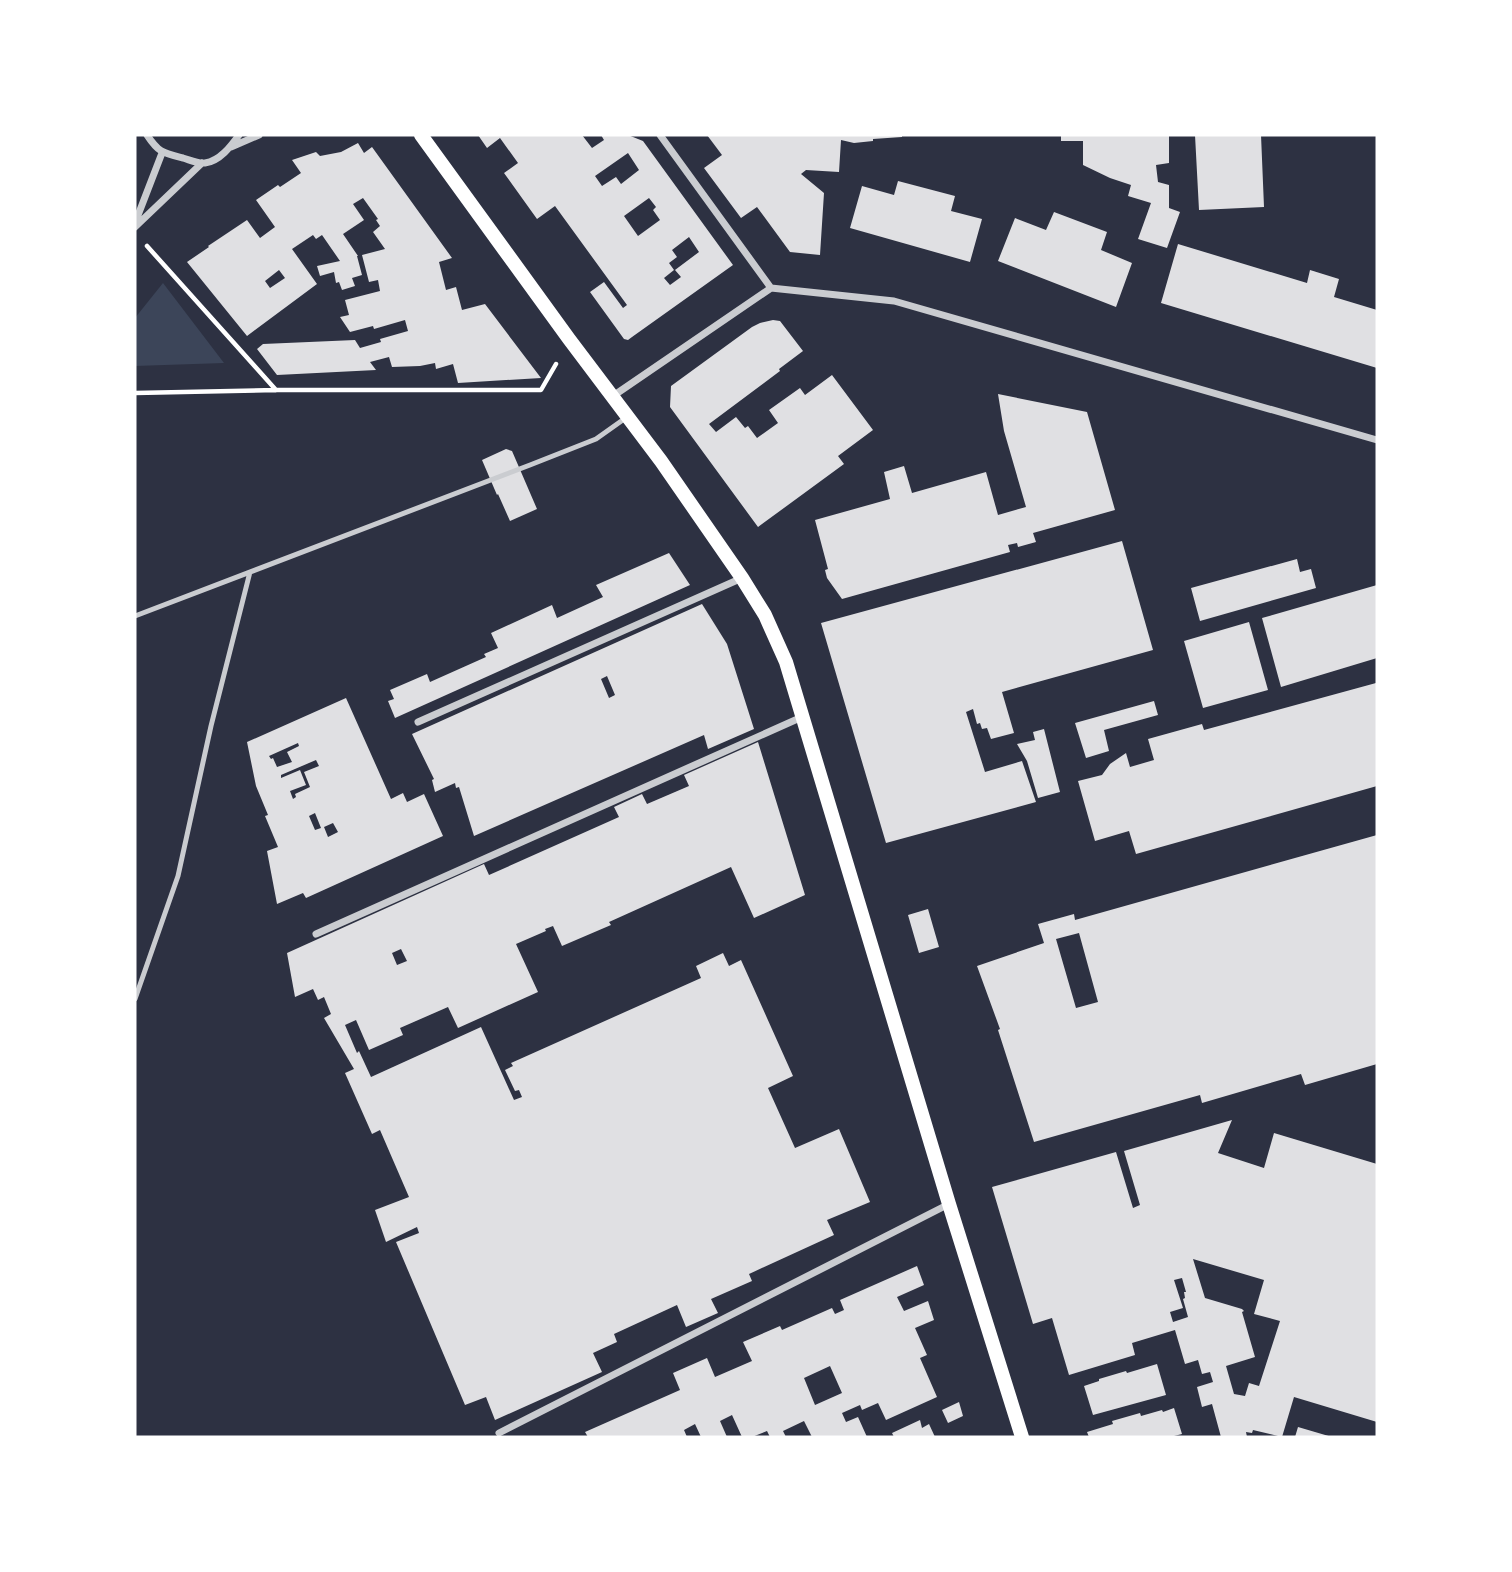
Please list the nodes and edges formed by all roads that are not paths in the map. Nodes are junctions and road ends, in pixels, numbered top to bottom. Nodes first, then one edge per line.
1 (148, 135) edge
2 (239, 135) edge
3 (259, 135) edge
4 (421, 135) edge
5 (660, 135) edge
6 (230, 148) junction
7 (162, 153) junction
8 (202, 163) junction
9 (135, 225) edge
10 (771, 288) junction
11 (612, 397) junction
12 (627, 416) junction
13 (1377, 440) edge
14 (250, 572) junction
15 (742, 578) junction
16 (135, 616) edge
17 (802, 717) junction
18 (418, 722) dead end
19 (316, 934) dead end
20 (135, 999) edge
21 (949, 1204) junction
22 (499, 1433) dead end
23 (1022, 1437) edge

1 - 7 street
2 - 6 street
3 - 6 street
4 - 11 main road
5 - 10 street
6 - 8 street
7 - 8 street
7 - 9 street
8 - 9 street
10 - 11 street
10 - 13 street
11 - 12 main road
12 - 14 lane
12 - 15 main road
14 - 16 lane
14 - 20 lane
15 - 17 main road
15 - 18 street
17 - 19 street
17 - 21 main road
21 - 22 street
21 - 23 main road

